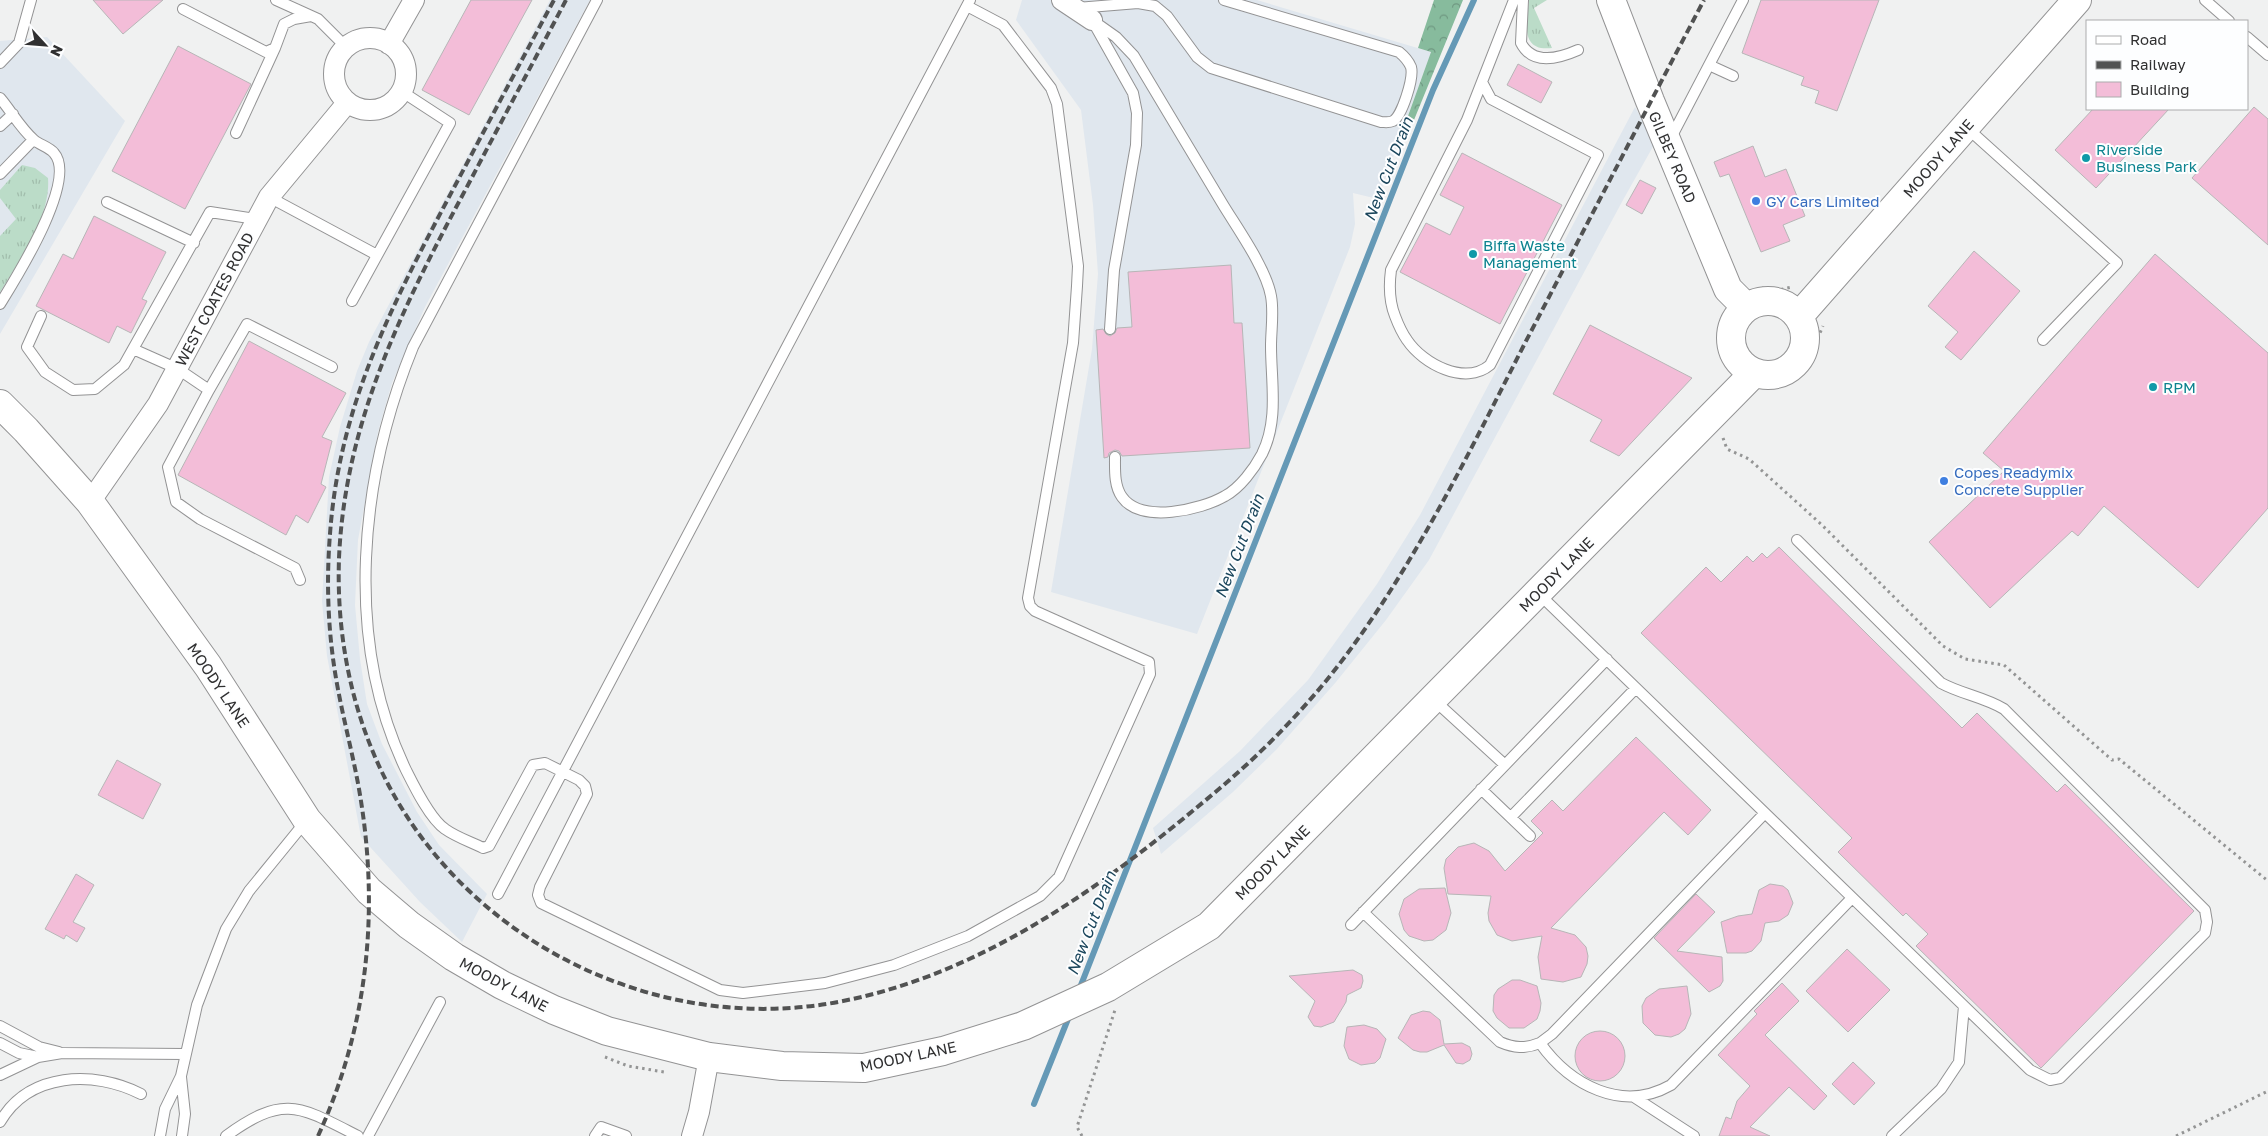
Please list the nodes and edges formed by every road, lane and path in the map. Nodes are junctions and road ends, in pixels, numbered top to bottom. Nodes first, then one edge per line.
1 (31, 0) edge
2 (276, 0) edge
3 (414, 0) edge
4 (597, 0) edge
5 (1224, 0) edge
6 (1514, 0) edge
7 (1523, 0) edge
8 (1611, 0) edge
9 (1744, 0) edge
10 (2077, 0) edge
11 (2205, 0) edge
12 (969, 3) edge
13 (1068, 4) edge
14 (183, 9) dead end
15 (311, 16) junction
16 (1092, 20) junction
17 (2228, 20) edge
18 (2248, 38) edge
19 (389, 44) junction
20 (346, 47) junction
21 (275, 48) junction
22 (1578, 50) dead end
23 (2268, 55) edge
24 (0, 63) edge
25 (1709, 65) junction
26 (1733, 76) dead end
27 (1482, 82) junction
28 (401, 91) junction
29 (0, 98) edge
30 (347, 103) junction
31 (13, 114) junction
32 (0, 126) edge
33 (1965, 127) junction
34 (236, 133) dead end
35 (1665, 136) junction
36 (33, 140) junction
37 (0, 174) edge
38 (269, 197) junction
39 (107, 202) dead end
40 (256, 219) junction
41 (194, 243) junction
42 (377, 255) junction
43 (1795, 286) dead end
44 (1753, 298) junction
45 (352, 301) dead end
46 (0, 304) edge
47 (41, 316) dead end
48 (1798, 316) junction
49 (1110, 329) dead end
50 (2043, 340) dead end
51 (134, 349) junction
52 (332, 367) dead end
53 (178, 369) junction
54 (1754, 373) junction
55 (209, 390) junction
56 (0, 404) edge
57 (1707, 421) junction
58 (1115, 457) dead end
59 (90, 502) junction
60 (1797, 540) dead end
61 (300, 580) dead end
62 (1538, 592) junction
63 (1607, 659) junction
64 (1636, 688) junction
65 (1433, 699) junction
66 (1505, 765) junction
67 (564, 772) junction
68 (1482, 789) junction
69 (1765, 813) junction
70 (1511, 817) junction
71 (307, 820) junction
72 (1530, 836) dead end
73 (2268, 881) edge
74 (498, 894) dead end
75 (1852, 898) junction
76 (1363, 912) junction
77 (1351, 925) dead end
78 (1102, 1001) junction
79 (440, 1002) dead end
80 (1964, 1006) junction
81 (0, 1026) edge
82 (1540, 1042) junction
83 (0, 1043) edge
84 (62, 1053) junction
85 (184, 1054) junction
86 (602, 1056) dead end
87 (38, 1057) junction
88 (709, 1057) junction
89 (667, 1072) dead end
90 (0, 1076) edge
91 (181, 1076) junction
92 (2268, 1091) edge
93 (141, 1094) dead end
94 (1634, 1097) junction
95 (0, 1122) edge
96 (160, 1136) edge
97 (182, 1136) edge
98 (226, 1136) edge
99 (358, 1136) edge
100 (368, 1136) edge
101 (596, 1136) edge
102 (626, 1136) edge
103 (692, 1136) edge
104 (1082, 1136) edge
105 (1694, 1136) edge
106 (1892, 1136) edge
107 (2176, 1136) edge

1 - 24 lane
2 - 15 lane
3 - 19 street
4 - 67 lane
5 - 13 lane
6 - 27 lane
7 - 22 lane
8 - 35 street, GILBEY ROAD
9 - 25 lane
10 - 33 street, MOODY LANE
11 - 17 lane
12 - 67 lane
12 - 67 lane
13 - 16 street
14 - 21 lane
15 - 20 lane
15 - 21 lane
16 - 49 lane
16 - 58 lane
18 - 23 lane
19 - 20 street
19 - 28 street
20 - 30 street
21 - 34 lane
25 - 26 lane
25 - 35 lane
27 - 27 lane
28 - 30 street
28 - 42 lane
29 - 31 lane
30 - 38 street, WEST COATES ROAD
31 - 32 lane
31 - 36 lane
33 - 48 street, MOODY LANE
33 - 50 lane
35 - 44 street, GILBEY ROAD
36 - 37 lane
36 - 46 lane
38 - 40 street, WEST COATES ROAD
38 - 42 lane
39 - 41 lane
40 - 41 lane
40 - 53 street, WEST COATES ROAD
41 - 51 lane
42 - 45 lane
43 - 44 path
44 - 48 street
44 - 54 street
47 - 51 lane
48 - 54 street
51 - 53 lane
52 - 55 lane
53 - 55 lane
53 - 59 street, WEST COATES ROAD
54 - 57 street, MOODY LANE
55 - 61 lane
56 - 59 street, MOODY LANE
57 - 62 street, MOODY LANE
57 - 73 path
59 - 71 street, MOODY LANE
60 - 80 lane
62 - 63 lane
62 - 65 street, MOODY LANE
63 - 64 lane
63 - 66 lane
64 - 69 lane
64 - 70 lane
65 - 66 lane
65 - 78 street, MOODY LANE
66 - 68 lane
67 - 74 lane
68 - 70 lane
68 - 76 lane
69 - 75 lane
69 - 82 lane
70 - 72 lane
71 - 85 lane
71 - 88 street, MOODY LANE
75 - 80 lane
75 - 94 lane
76 - 77 lane
76 - 82 lane
78 - 88 street, MOODY LANE
78 - 104 path
79 - 100 lane
80 - 106 lane
81 - 84 lane
82 - 94 lane
83 - 87 lane
84 - 85 lane
84 - 87 lane
85 - 91 lane
86 - 89 path
87 - 90 lane
88 - 103 street
91 - 96 lane
91 - 97 lane
92 - 107 path
93 - 95 lane
94 - 105 lane
98 - 99 lane
101 - 102 lane

